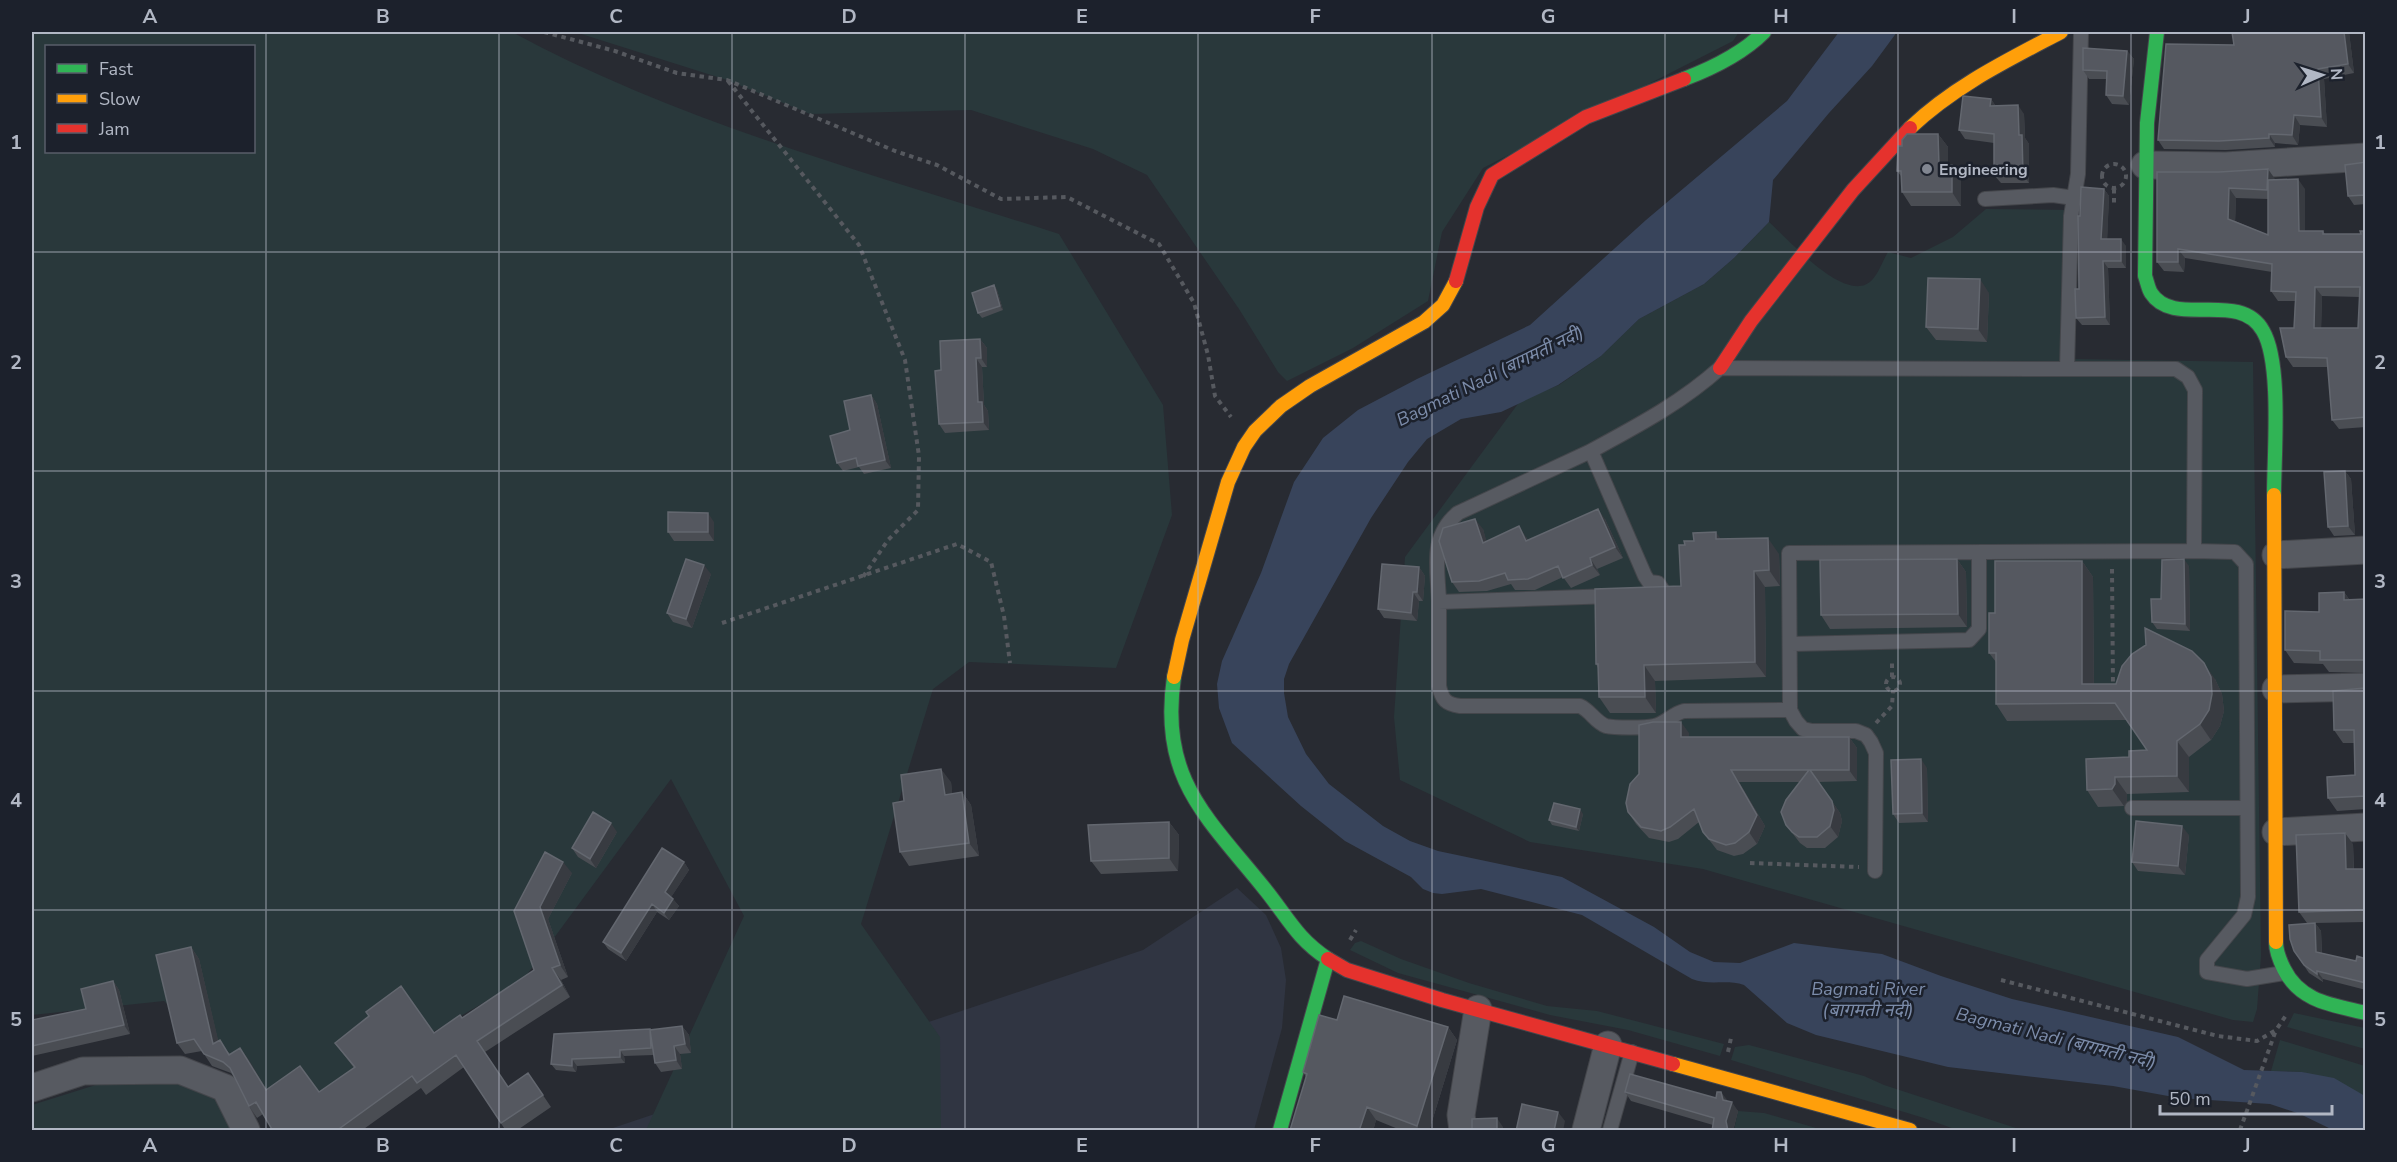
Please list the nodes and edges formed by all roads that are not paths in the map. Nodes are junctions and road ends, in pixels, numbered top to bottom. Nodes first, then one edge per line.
1 (1764, 32) edge
2 (2061, 32) edge
3 (2081, 32) edge
4 (2157, 32) edge
5 (2366, 157) edge
6 (2145, 165) junction
7 (2074, 198) junction
8 (1985, 199) dead end
9 (1720, 368) junction
10 (2067, 369) junction
11 (1591, 451) junction
12 (2366, 550) edge
13 (2194, 551) junction
14 (1978, 553) junction
15 (2276, 555) junction
16 (1439, 602) junction
17 (1791, 644) junction
18 (2366, 687) edge
19 (2276, 689) junction
20 (1790, 710) junction
21 (2132, 808) dead end
22 (2247, 808) junction
23 (2366, 827) edge
24 (2276, 832) junction
25 (1875, 869) road end
26 (1328, 959) junction
27 (2285, 972) junction
28 (1478, 1009) junction
29 (2366, 1013) edge
30 (1620, 1048) junction
31 (32, 1088) edge
32 (246, 1131) edge
33 (1280, 1131) edge
34 (1463, 1131) edge
35 (1586, 1131) edge
36 (1610, 1131) edge
37 (1910, 1131) edge

1 - 26 street
2 - 9 street
3 - 7 lane
4 - 6 street
5 - 6 street
6 - 15 street
7 - 8 lane
7 - 10 lane
9 - 10 lane
9 - 11 lane
10 - 13 lane
11 - 16 lane
11 - 16 lane
12 - 15 street
13 - 14 lane
13 - 22 lane
14 - 17 lane
14 - 17 lane
15 - 19 street
16 - 20 lane
17 - 20 lane
18 - 19 street
19 - 24 street
20 - 25 lane
21 - 22 lane
22 - 27 lane
23 - 24 street
24 - 27 street
26 - 28 street
26 - 33 street
27 - 29 street
28 - 30 street
28 - 34 street
30 - 35 street
30 - 36 lane
30 - 37 street
31 - 32 street

